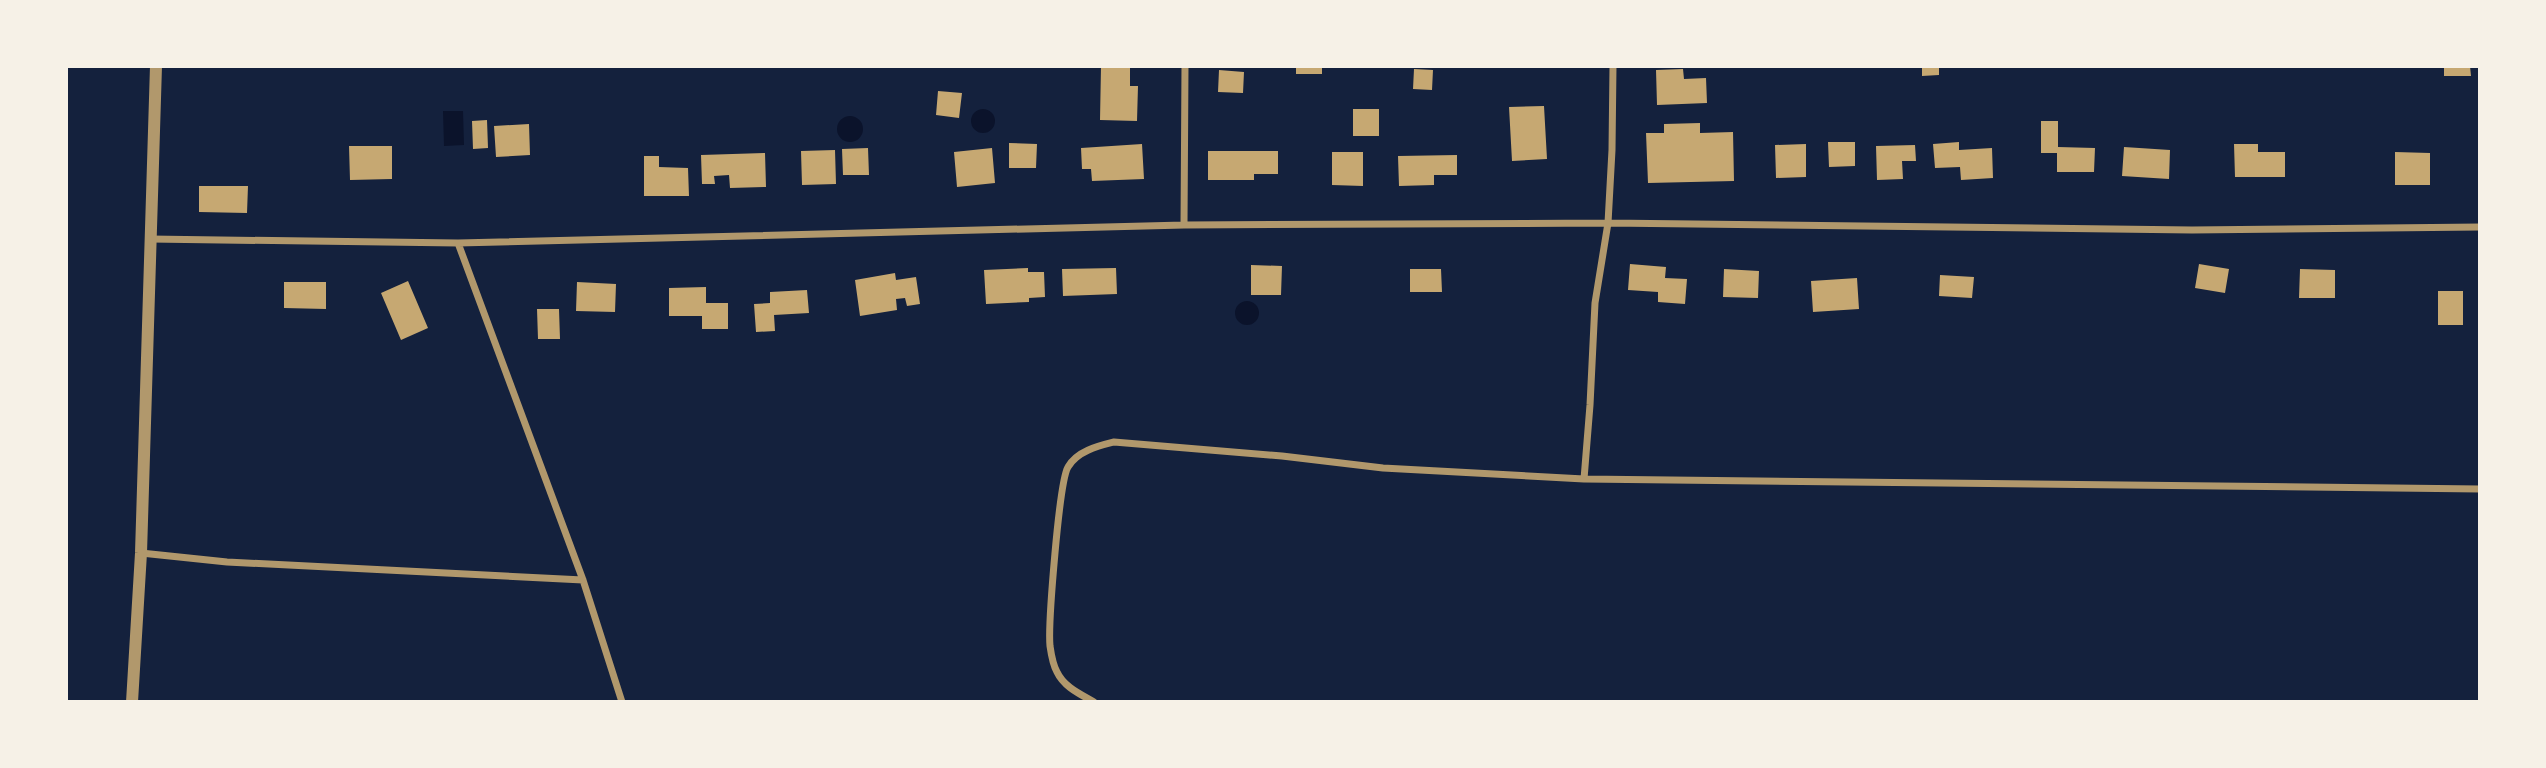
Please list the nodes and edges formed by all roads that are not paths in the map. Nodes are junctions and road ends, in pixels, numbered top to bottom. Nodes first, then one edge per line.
1 (156, 66) edge
2 (1185, 66) edge
3 (1613, 66) edge
4 (1608, 223) junction
5 (1184, 225) junction
6 (2480, 227) edge
7 (150, 239) junction
8 (458, 243) junction
9 (1584, 479) junction
10 (2480, 489) edge
11 (141, 553) junction
12 (583, 580) junction
13 (132, 702) edge
14 (622, 702) edge
15 (1094, 702) edge

1 - 7 street
2 - 5 street
3 - 4 street
4 - 5 street
4 - 6 street
4 - 9 street
5 - 8 street
7 - 8 street
7 - 11 street
8 - 12 street
9 - 10 street
9 - 15 street
11 - 12 street
11 - 13 street
12 - 14 street

